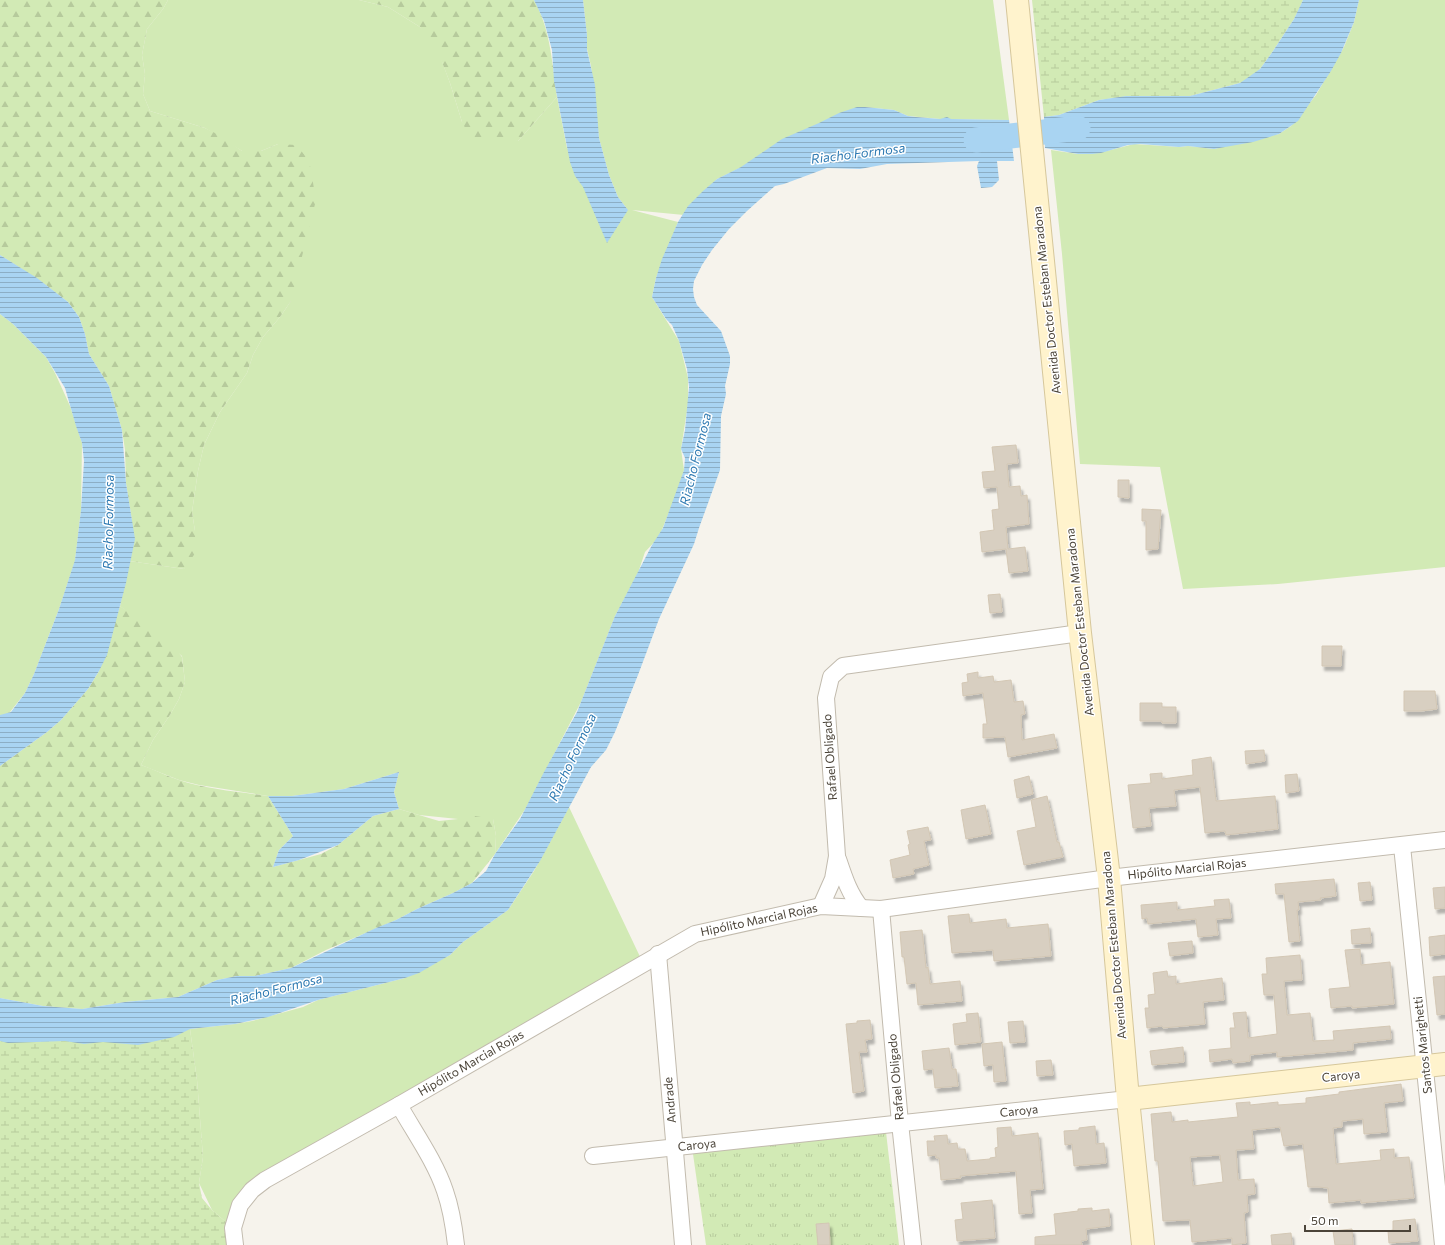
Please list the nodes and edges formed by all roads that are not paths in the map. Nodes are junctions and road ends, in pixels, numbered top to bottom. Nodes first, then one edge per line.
1 (1017, 0) edge
2 (1080, 633) junction
3 (1445, 840) edge
4 (1402, 846) junction
5 (837, 856) junction
6 (1109, 878) junction
7 (821, 906) junction
8 (861, 908) junction
9 (881, 909) junction
10 (658, 954) junction
11 (1435, 1065) edge
12 (1128, 1099) junction
13 (398, 1105) junction
14 (900, 1123) junction
15 (674, 1147) junction
16 (593, 1156) dead end
17 (235, 1245) edge
18 (456, 1245) edge
19 (683, 1245) edge
20 (913, 1245) edge
21 (1143, 1245) edge
22 (1443, 1245) edge

1 - 2 main road, Avenida Doctor Esteban Maradona
2 - 5 street, Rafael Obligado
2 - 6 main road, Avenida Doctor Esteban Maradona
3 - 4 street, Hipólito Marcial Rojas
4 - 6 street, Hipólito Marcial Rojas
4 - 11 street, Santos Marighetti
5 - 7 street, Rafael Obligado
5 - 8 street
6 - 9 street, Hipólito Marcial Rojas
6 - 12 main road, Avenida Doctor Esteban Maradona
7 - 8 street, Hipólito Marcial Rojas
7 - 10 street, Hipólito Marcial Rojas
8 - 9 street, Hipólito Marcial Rojas
9 - 14 street, Rafael Obligado
10 - 13 street, Hipólito Marcial Rojas
10 - 15 street, Andrade
11 - 12 main road, Caroya
11 - 22 street, Santos Marighetti
12 - 14 street, Caroya
12 - 21 main road, Avenida Doctor Esteban Maradona
13 - 17 street, Hipólito Marcial Rojas
13 - 18 street
14 - 15 street, Caroya
14 - 20 street, Rafael Obligado
15 - 16 street, Caroya
15 - 19 street, Andrade

